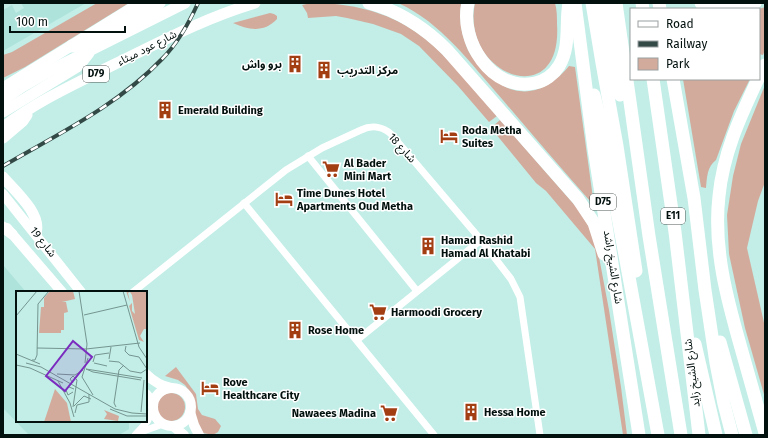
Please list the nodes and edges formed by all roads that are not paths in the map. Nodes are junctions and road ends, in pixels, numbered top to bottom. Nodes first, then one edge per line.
1 (140, 3) edge
2 (159, 3) edge
3 (185, 3) edge
4 (255, 3) edge
5 (369, 3) edge
6 (468, 3) edge
7 (569, 3) edge
8 (575, 3) edge
9 (592, 3) edge
10 (604, 3) edge
11 (616, 3) edge
12 (701, 3) edge
13 (754, 3) edge
14 (72, 46) junction
15 (90, 51) junction
16 (765, 65) edge
17 (584, 69) junction
18 (760, 76) edge
19 (653, 80) edge
20 (673, 80) edge
21 (758, 80) edge
22 (3, 88) edge
23 (3, 100) edge
24 (30, 108) junction
25 (3, 112) edge
26 (3, 127) edge
27 (3, 138) edge
28 (308, 156) junction
29 (640, 170) junction
30 (3, 177) edge
31 (3, 194) edge
32 (244, 203) junction
33 (697, 220) junction
34 (3, 223) edge
35 (7, 231) edge
36 (36, 233) junction
37 (481, 240) junction
38 (61, 291) edge
39 (80, 291) edge
40 (134, 291) edge
41 (417, 291) junction
42 (684, 312) junction
43 (733, 320) junction
44 (624, 336) junction
45 (357, 340) junction
46 (642, 350) junction
47 (147, 375) edge
48 (171, 388) junction
49 (147, 396) edge
50 (153, 406) junction
51 (190, 412) junction
52 (147, 416) edge
53 (144, 422) edge
54 (168, 425) junction
55 (765, 433) edge
56 (137, 434) edge
57 (184, 435) edge
58 (199, 435) edge
59 (434, 435) edge
60 (540, 435) edge
61 (639, 435) edge
62 (658, 435) edge
63 (681, 435) edge
64 (699, 435) edge
65 (716, 435) edge
66 (732, 435) edge
67 (746, 435) edge
68 (757, 435) edge

1 - 14 main road
2 - 14 highway
3 - 15 main road, D79
4 - 24 main road, شارع عود ميثاء / D79
5 - 44 highway
6 - 7 highway
8 - 17 highway, شارع الشيخ راشد / D75
9 - 46 highway
10 - 29 highway
11 - 29 highway, E11
12 - 13 highway
14 - 22 main road
15 - 23 main road, D79
15 - 25 main road
16 - 18 highway
17 - 44 highway, شارع الشيخ راشد / D75
17 - 46 highway
19 - 42 highway, E11
20 - 33 highway
21 - 43 highway
24 - 26 main road, شارع عود ميثاء / D79
24 - 27 main road
28 - 32 street, شارع 18
28 - 37 street, شارع 18
28 - 41 street
29 - 63 highway, شارع الشيخ زايد / E11
30 - 36 main road
31 - 36 main road, شارع 19
32 - 40 street, شارع 18
32 - 45 street
33 - 66 highway
33 - 67 highway
34 - 35 main road, شارع 19
35 - 38 main road, شارع 19
36 - 39 main road, شارع 19
37 - 41 street
37 - 60 street, شارع 18
41 - 45 street
42 - 64 highway, شارع الشيخ زايد / E11
42 - 65 highway
43 - 55 highway
43 - 68 highway
44 - 61 highway, شارع الشيخ راشد / D75
45 - 59 street
46 - 62 highway
47 - 48 main road
48 - 50 main road
48 - 51 main road
49 - 50 main road
50 - 52 street
50 - 54 main road
51 - 54 main road
51 - 58 main road
53 - 56 street
54 - 56 street
54 - 57 main road

